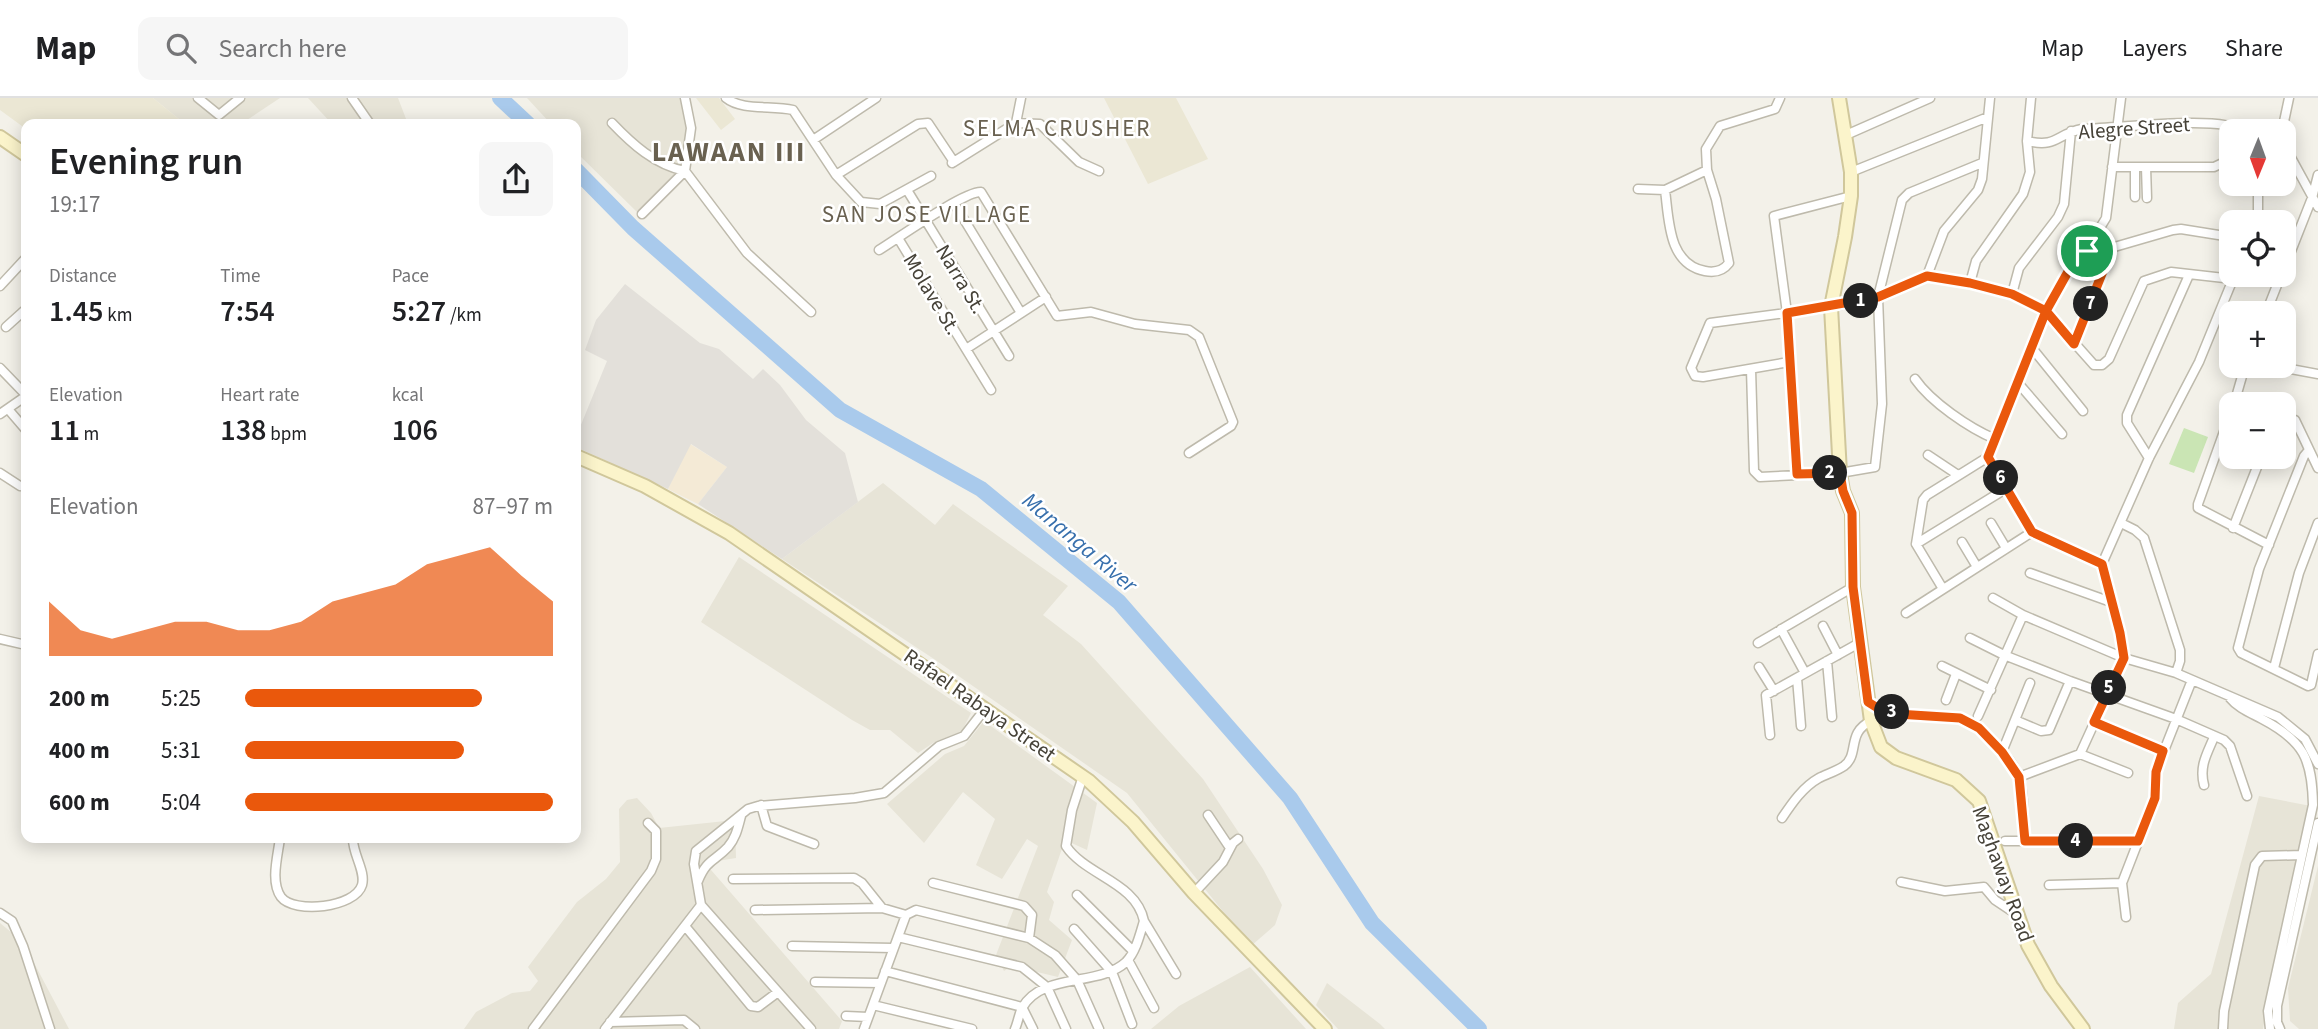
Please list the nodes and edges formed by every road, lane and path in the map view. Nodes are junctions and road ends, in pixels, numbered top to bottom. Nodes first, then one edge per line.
1 (198, 98) edge
2 (240, 98) edge
3 (352, 98) edge
4 (685, 98) edge
5 (726, 98) edge
6 (876, 98) edge
7 (1021, 98) edge
8 (1780, 98) edge
9 (1839, 98) edge
10 (1930, 98) edge
11 (1990, 98) edge
12 (2031, 98) edge
13 (2121, 98) edge
14 (2289, 98) edge
15 (1987, 117) junction
16 (367, 119) edge
17 (2285, 119) edge
18 (612, 123) dead end
19 (1016, 123) junction
20 (2219, 124) edge
21 (2116, 128) junction
22 (2071, 131) junction
23 (1846, 135) junction
24 (0, 137) edge
25 (813, 140) junction
26 (2027, 141) junction
27 (21, 152) edge
28 (1982, 163) junction
29 (2219, 165) edge
30 (2112, 167) junction
31 (2135, 167) junction
32 (2146, 167) junction
33 (2296, 168) edge
34 (1707, 170) junction
35 (685, 171) junction
36 (1099, 171) dead end
37 (1851, 172) junction
38 (836, 175) junction
39 (2318, 175) edge
40 (931, 176) dead end
41 (1638, 189) dead end
42 (906, 190) junction
43 (1665, 190) junction
44 (1851, 196) junction
45 (2135, 197) dead end
46 (2147, 198) dead end
47 (2312, 198) junction
48 (954, 203) junction
49 (2318, 207) edge
50 (642, 214) dead end
51 (926, 221) junction
52 (2219, 236) edge
53 (2296, 237) edge
54 (898, 238) junction
55 (879, 250) dead end
56 (2104, 250) junction
57 (2087, 251) junction
58 (21, 263) edge
59 (2189, 275) junction
60 (1927, 276) junction
61 (2219, 278) edge
62 (1970, 283) junction
63 (0, 286) edge
64 (2230, 287) edge
65 (2012, 294) junction
66 (1046, 297) junction
67 (1878, 297) junction
68 (1831, 307) junction
69 (2046, 311) junction
70 (811, 312) dead end
71 (1021, 313) junction
72 (1787, 313) junction
73 (21, 314) edge
74 (6, 327) dead end
75 (993, 332) junction
76 (2074, 344) junction
77 (2032, 348) junction
78 (966, 349) junction
79 (1009, 355) dead end
80 (1788, 362) junction
81 (0, 368) edge
82 (1751, 369) junction
83 (2296, 370) edge
84 (2318, 374) edge
85 (1915, 379) dead end
86 (2019, 384) junction
87 (21, 390) edge
88 (991, 390) dead end
89 (21, 399) edge
90 (8, 409) junction
91 (2083, 411) dead end
92 (0, 414) edge
93 (2296, 422) edge
94 (21, 424) edge
95 (2062, 434) dead end
96 (1995, 439) junction
97 (2219, 445) edge
98 (2309, 450) junction
99 (1189, 453) dead end
100 (1928, 455) dead end
101 (1988, 457) junction
102 (581, 458) edge
103 (2149, 458) junction
104 (2318, 468) edge
105 (2256, 469) edge
106 (0, 473) edge
107 (1840, 473) junction
108 (1797, 474) junction
109 (1958, 475) junction
110 (20, 486) dead end
111 (2007, 488) junction
112 (1991, 523) dead end
113 (2121, 523) junction
114 (2318, 523) edge
115 (2233, 528) junction
116 (2032, 532) junction
117 (1962, 542) dead end
118 (1916, 544) junction
119 (2269, 545) junction
120 (2007, 548) junction
121 (2102, 564) junction
122 (1977, 567) junction
123 (2030, 573) dead end
124 (1853, 587) junction
125 (1943, 589) junction
126 (1993, 597) dead end
127 (2111, 602) junction
128 (1906, 613) dead end
129 (2023, 615) junction
130 (1823, 626) dead end
131 (1781, 629) junction
132 (1970, 638) dead end
133 (0, 639) edge
134 (1861, 642) junction
135 (1758, 643) dead end
136 (21, 644) edge
137 (2318, 653) edge
138 (1838, 655) junction
139 (2004, 655) junction
140 (2124, 658) junction
141 (1827, 661) junction
142 (1942, 666) dead end
143 (1759, 667) dead end
144 (2274, 668) junction
145 (2176, 673) junction
146 (1956, 674) junction
147 (1801, 676) junction
148 (2192, 680) junction
149 (2070, 681) junction
150 (2030, 684) dead end
151 (1991, 690) junction
152 (1774, 691) junction
153 (2106, 693) junction
154 (2230, 698) junction
155 (1945, 700) dead end
156 (1868, 702) junction
157 (985, 709) junction
158 (1978, 716) dead end
159 (1832, 717) dead end
160 (2176, 719) junction
161 (2015, 720) junction
162 (1871, 721) junction
163 (2094, 722) junction
164 (1801, 726) dead end
165 (1770, 735) dead end
166 (2214, 737) junction
167 (2163, 751) junction
168 (2002, 752) junction
169 (2080, 754) junction
170 (2318, 764) edge
171 (2128, 773) dead end
172 (1083, 776) junction
173 (2019, 777) junction
174 (2204, 785) dead end
175 (2247, 796) dead end
176 (761, 805) junction
177 (1208, 815) dead end
178 (741, 816) junction
179 (1782, 818) dead end
180 (648, 823) dead end
181 (2318, 823) edge
182 (714, 836) junction
183 (1238, 839) dead end
184 (2005, 841) dead end
185 (2025, 841) junction
186 (2138, 841) junction
187 (279, 843) edge
188 (353, 843) edge
189 (814, 844) dead end
190 (1230, 848) junction
191 (725, 850) junction
192 (2302, 855) junction
193 (733, 879) dead end
194 (698, 881) junction
195 (1901, 882) dead end
196 (933, 883) dead end
197 (2122, 883) junction
198 (2049, 885) dead end
199 (1194, 893) junction
200 (1077, 894) dead end
201 (701, 905) junction
202 (882, 908) junction
203 (755, 910) dead end
204 (0, 913) edge
205 (906, 915) junction
206 (2019, 916) junction
207 (2126, 916) dead end
208 (2292, 919) junction
209 (1144, 921) junction
210 (685, 926) junction
211 (1074, 929) dead end
212 (898, 937) junction
213 (1028, 938) junction
214 (792, 946) dead end
215 (893, 948) junction
216 (1133, 951) junction
217 (1128, 960) junction
218 (885, 971) junction
219 (1112, 972) junction
220 (1176, 974) dead end
221 (1077, 981) junction
222 (815, 982) dead end
223 (880, 983) junction
224 (1047, 987) junction
225 (778, 992) junction
226 (873, 1005) junction
227 (1023, 1007) junction
228 (1154, 1008) dead end
229 (846, 1016) dead end
230 (868, 1017) junction
231 (1132, 1024) dead end
232 (607, 1026) edge
233 (50, 1029) edge
234 (533, 1029) edge
235 (695, 1029) edge
236 (811, 1029) edge
237 (864, 1029) edge
238 (972, 1029) edge
239 (1015, 1029) edge
240 (1033, 1029) edge
241 (1066, 1029) edge
242 (1099, 1029) edge
243 (1325, 1029) edge
244 (2083, 1029) edge
245 (2223, 1029) edge
246 (2270, 1029) edge
247 (2280, 1029) edge

1 - 2 street
3 - 16 street
4 - 35 street
5 - 25 street
6 - 25 street
7 - 19 street
8 - 34 street
9 - 23 street, Maghaway Road
10 - 23 street
11 - 15 street
12 - 26 street
13 - 21 street
14 - 17 street
15 - 28 street
15 - 37 street
18 - 35 street
19 - 36 street
19 - 38 street
20 - 21 street, Alegre Street
21 - 22 street, Alegre Street
21 - 30 street
22 - 26 street, Alegre Street
22 - 65 street
23 - 37 street, Maghaway Road
24 - 27 street
25 - 38 street
26 - 62 street
28 - 60 street
28 - 67 street
29 - 32 street
30 - 31 street
30 - 57 street
31 - 32 street
31 - 45 street
32 - 46 street
33 - 47 street
34 - 43 street
34 - 43 street
35 - 50 street
35 - 70 street
37 - 44 street, Maghaway Road
38 - 42 street
39 - 47 street
40 - 42 street
41 - 43 street
42 - 51 street, Narra St.
44 - 68 street, Maghaway Road
44 - 72 street
47 - 49 street
47 - 53 street
48 - 51 street
48 - 66 street
48 - 71 street
51 - 54 street
51 - 75 street, Narra St.
52 - 56 street
54 - 55 street
54 - 78 street, Molave St.
56 - 57 street
56 - 76 street
57 - 69 street
58 - 63 street
59 - 61 street
59 - 76 street
59 - 103 street
60 - 62 street
60 - 67 street
62 - 65 street
64 - 103 street
65 - 69 street
66 - 71 street
66 - 99 street
67 - 68 street
67 - 107 street
68 - 72 street
68 - 107 street, Maghaway Road
69 - 76 street
69 - 77 street
71 - 75 street
72 - 80 street
72 - 82 street
73 - 74 street
75 - 78 street
75 - 79 street, Narra St.
77 - 86 street
77 - 91 street
78 - 88 street, Molave St.
80 - 82 street
80 - 108 street
81 - 87 street
82 - 108 street
83 - 84 street
85 - 96 street
86 - 95 street
86 - 96 street
89 - 90 street
90 - 92 street
90 - 94 street
93 - 98 street
96 - 101 street
97 - 115 street
98 - 104 street
98 - 119 street
100 - 109 street
101 - 109 street
101 - 111 street
102 - 157 street, Rafael Rabaya Street
103 - 113 street
105 - 115 street
106 - 110 street
107 - 108 street
107 - 124 street, Maghaway Road
109 - 118 street
111 - 116 street
111 - 118 street
112 - 120 street
113 - 121 street
113 - 145 street
114 - 144 street
115 - 119 street
116 - 120 street
116 - 121 street
117 - 122 street
118 - 125 street
119 - 144 street
120 - 122 street
121 - 127 street
122 - 125 street
123 - 127 street
124 - 131 street
124 - 134 street, Maghaway Road
125 - 128 street
126 - 129 street
127 - 140 street
129 - 139 street
129 - 140 street
130 - 138 street
131 - 135 street
131 - 147 street
132 - 139 street
133 - 136 street
134 - 138 street
134 - 156 street, Maghaway Road
137 - 144 street
138 - 141 street
139 - 149 street
139 - 151 street
140 - 145 street
140 - 153 street
141 - 147 street
141 - 159 street
142 - 146 street
143 - 152 street
145 - 148 street
146 - 151 street
146 - 155 street
147 - 152 street
147 - 164 street
148 - 154 street
148 - 160 street
149 - 153 street
149 - 161 street
150 - 161 street
151 - 158 street
152 - 165 street
153 - 160 street
153 - 163 street
154 - 170 street
154 - 192 street
156 - 162 street, Maghaway Road
156 - 168 street
157 - 172 street, Rafael Rabaya Street
157 - 176 street
160 - 166 street
160 - 167 street
161 - 168 street
162 - 179 street
162 - 206 street, Maghaway Road
163 - 167 street
163 - 169 street
166 - 174 street
166 - 175 street
167 - 186 street
168 - 173 street
169 - 171 street
169 - 173 street
172 - 199 street, Rafael Rabaya Street
172 - 209 street
173 - 185 street
176 - 178 street
176 - 189 street
177 - 190 street
178 - 182 street
178 - 191 street
180 - 234 street
181 - 208 street
182 - 191 street
182 - 194 street
183 - 190 street
184 - 185 street
185 - 186 street
186 - 197 street
187 - 188 street
190 - 199 street
191 - 194 street
192 - 208 street
192 - 245 street
193 - 202 street
194 - 201 street
195 - 206 street
196 - 213 street
197 - 198 street
197 - 207 street
199 - 243 street, Rafael Rabaya Street
200 - 216 street
201 - 210 street
201 - 225 street
202 - 203 street
202 - 205 street
204 - 233 street
205 - 212 street
205 - 213 street
206 - 244 street, Maghaway Road
208 - 246 street
208 - 247 street
209 - 216 street
209 - 220 street
210 - 225 street
210 - 232 street
211 - 219 street
212 - 215 street
212 - 224 street
213 - 221 street
214 - 215 street
215 - 218 street
216 - 217 street
217 - 219 street
217 - 228 street
218 - 223 street
218 - 227 street
219 - 221 street
219 - 231 street
221 - 224 street
221 - 242 street
222 - 223 street
223 - 226 street
224 - 227 street
224 - 241 street
225 - 236 street
226 - 230 street
226 - 238 street
227 - 239 street
227 - 240 street
229 - 230 street
230 - 237 street
232 - 235 street

